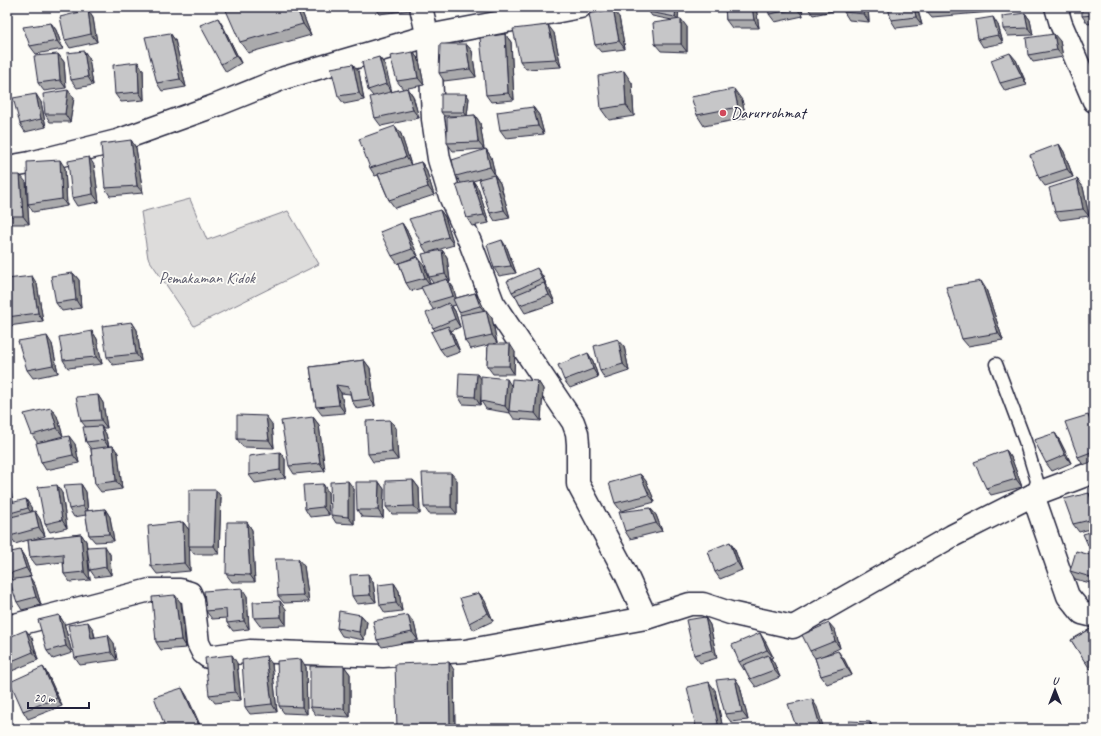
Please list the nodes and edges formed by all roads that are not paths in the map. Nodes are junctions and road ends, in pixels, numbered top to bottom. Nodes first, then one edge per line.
1 (421, 7) edge
2 (580, 7) edge
3 (1056, 7) edge
4 (428, 36) junction
5 (1094, 101) edge
6 (7, 167) edge
7 (996, 364) dead end
8 (1094, 472) edge
9 (1033, 495) junction
10 (1094, 616) edge
11 (646, 618) junction
12 (7, 626) edge

1 - 4 street
2 - 4 street
3 - 5 street
4 - 6 street
4 - 11 street
7 - 9 lane
8 - 9 street
9 - 10 street
9 - 11 street
11 - 12 street

